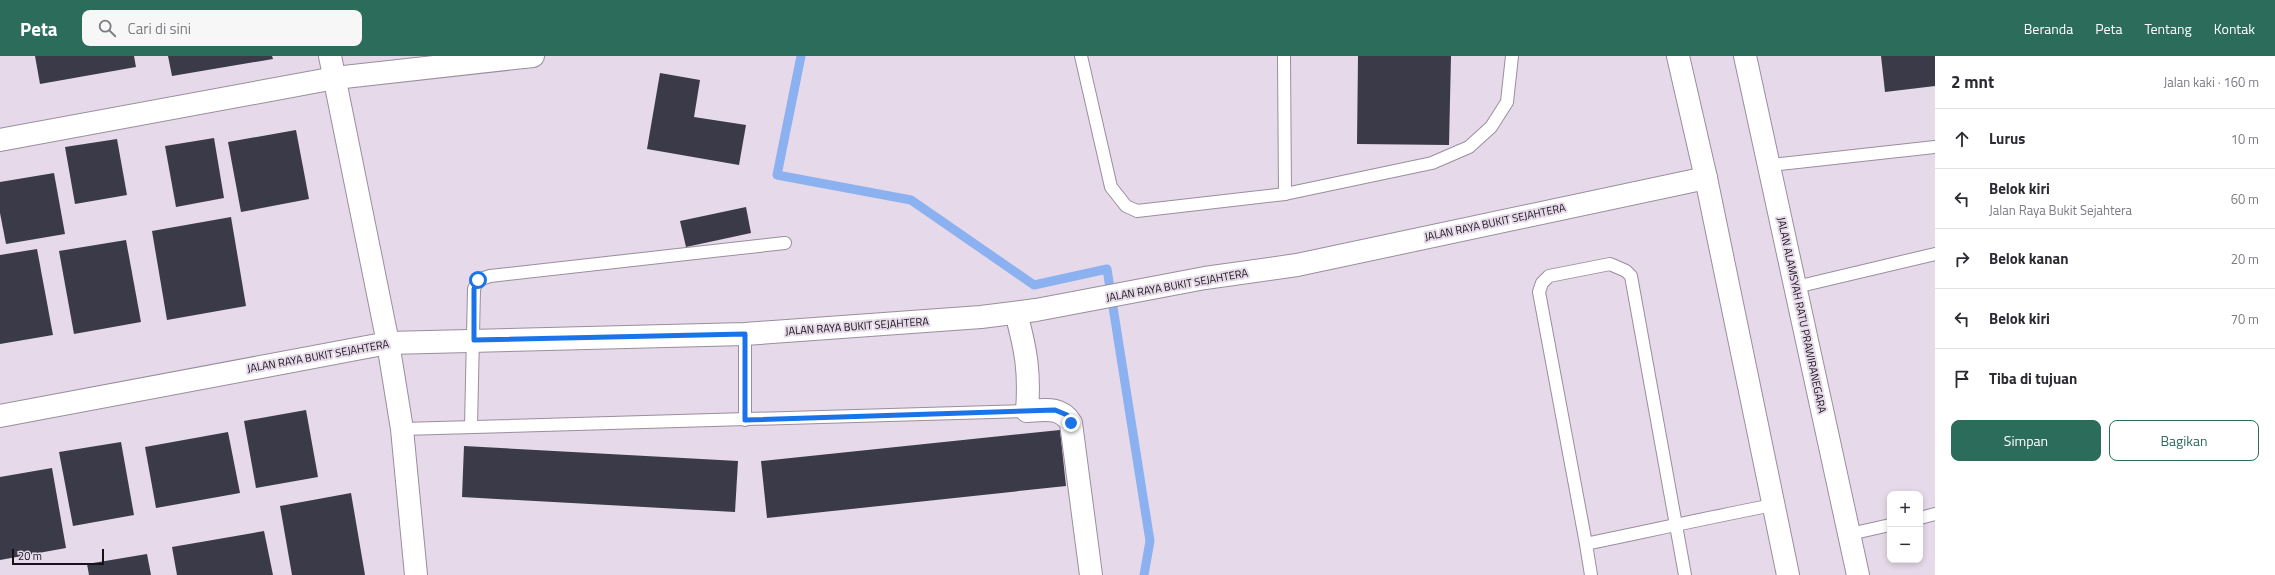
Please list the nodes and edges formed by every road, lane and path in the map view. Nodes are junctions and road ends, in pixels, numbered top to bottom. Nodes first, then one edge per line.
1 (330, 56) edge
2 (533, 56) edge
3 (1081, 56) edge
4 (1284, 56) edge
5 (1512, 56) edge
6 (1678, 56) edge
7 (1745, 56) edge
8 (335, 78) junction
9 (0, 138) edge
10 (1935, 147) edge
11 (1770, 165) junction
12 (1706, 178) junction
13 (1285, 194) junction
14 (785, 243) dead end
15 (1935, 254) edge
16 (1796, 287) junction
17 (1026, 311) junction
18 (745, 334) junction
19 (474, 340) junction
20 (388, 343) junction
21 (1027, 411) junction
22 (0, 416) edge
23 (745, 420) junction
24 (471, 427) junction
25 (402, 429) junction
26 (1773, 504) junction
27 (1935, 514) edge
28 (1923, 517) edge
29 (1677, 524) junction
30 (1887, 526) edge
31 (1850, 534) junction
32 (1586, 544) junction
33 (416, 575) edge
34 (1091, 575) edge
35 (1591, 575) edge
36 (1685, 575) edge
37 (1788, 575) edge
38 (1858, 575) edge

1 - 8 main road
2 - 8 main road
3 - 13 lane
4 - 13 lane
5 - 13 lane
6 - 12 main road
7 - 11 main road, JALAN ALAMSYAH RATU PRAWIRANEGARA
8 - 9 main road
8 - 20 main road
10 - 11 lane
11 - 16 main road, JALAN ALAMSYAH RATU PRAWIRANEGARA
12 - 17 main road, JALAN RAYA BUKIT SEJAHTERA
12 - 26 main road
14 - 19 lane
15 - 16 lane
16 - 31 main road, JALAN ALAMSYAH RATU PRAWIRANEGARA
17 - 18 main road, JALAN RAYA BUKIT SEJAHTERA
17 - 21 main road
18 - 19 main road, JALAN RAYA BUKIT SEJAHTERA
18 - 23 lane
19 - 20 main road, JALAN RAYA BUKIT SEJAHTERA
19 - 24 lane
20 - 22 main road, JALAN RAYA BUKIT SEJAHTERA
20 - 25 main road
21 - 23 lane
21 - 34 main road
23 - 24 lane
24 - 25 lane
25 - 33 main road
26 - 29 lane
26 - 37 main road
27 - 28 lane
29 - 32 lane
29 - 32 lane
29 - 36 lane
30 - 31 lane
31 - 38 main road, JALAN ALAMSYAH RATU PRAWIRANEGARA
32 - 35 lane

